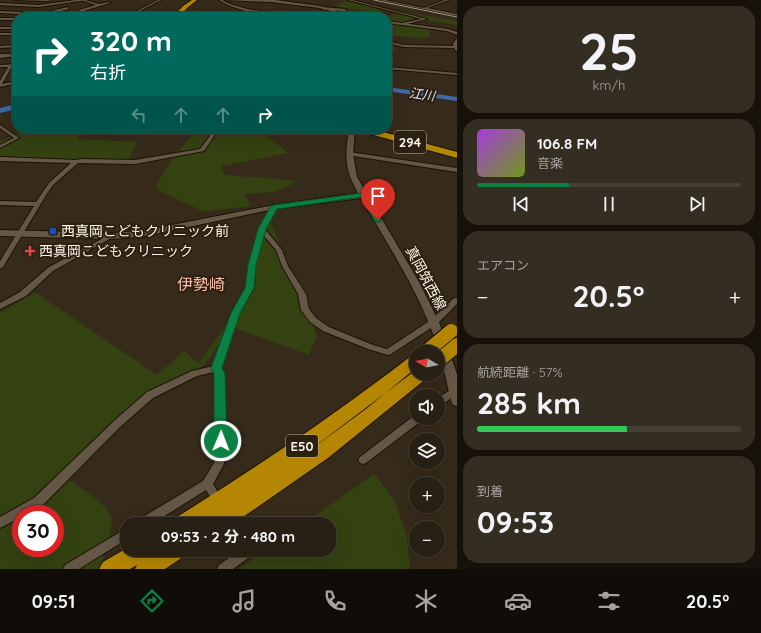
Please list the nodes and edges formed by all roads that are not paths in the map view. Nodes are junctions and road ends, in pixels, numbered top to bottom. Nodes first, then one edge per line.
1 (16, 0) edge
2 (21, 0) edge
3 (49, 0) edge
4 (69, 0) edge
5 (82, 0) edge
6 (85, 0) edge
7 (160, 0) edge
8 (191, 0) edge
9 (195, 0) edge
10 (220, 0) edge
11 (225, 0) edge
12 (349, 0) edge
13 (381, 0) edge
14 (448, 0) edge
15 (268, 1) edge
16 (74, 2) junction
17 (109, 3) dead end
18 (0, 4) edge
19 (56, 4) junction
20 (10, 5) junction
21 (98, 5) junction
22 (92, 7) junction
23 (68, 8) junction
24 (425, 8) junction
25 (102, 9) dead end
26 (0, 11) edge
27 (80, 11) junction
28 (14, 12) edge
29 (51, 12) edge
30 (86, 12) dead end
31 (136, 12) edge
32 (177, 12) edge
33 (180, 12) edge
34 (261, 12) edge
35 (339, 12) edge
36 (457, 15) edge
37 (0, 19) edge
38 (12, 19) edge
39 (392, 23) edge
40 (403, 24) junction
41 (0, 28) edge
42 (12, 28) edge
43 (457, 33) edge
44 (0, 34) edge
45 (12, 34) edge
46 (457, 38) edge
47 (392, 43) edge
48 (12, 46) edge
49 (0, 47) edge
50 (456, 48) edge
51 (12, 55) edge
52 (0, 56) edge
53 (11, 65) joint
54 (0, 66) edge
55 (392, 68) edge
56 (457, 74) edge
57 (12, 83) edge
58 (0, 86) edge
59 (0, 126) edge
60 (213, 134) edge
61 (351, 134) edge
62 (382, 134) edge
63 (390, 134) edge
64 (0, 147) edge
65 (457, 153) edge
66 (349, 154) junction
67 (0, 158) edge
68 (76, 162) junction
69 (457, 170) edge
70 (363, 195) junction
71 (0, 203) edge
72 (38, 204) junction
73 (274, 207) junction
74 (262, 229) junction
75 (0, 233) edge
76 (20, 234) junction
77 (111, 236) junction
78 (0, 267) edge
79 (457, 300) edge
80 (0, 301) edge
81 (9, 301) junction
82 (0, 306) edge
83 (434, 322) junction
84 (454, 328) edge
85 (434, 345) edge
86 (457, 345) edge
87 (445, 355) edge
88 (409, 365) edge
89 (216, 368) junction
90 (413, 381) edge
91 (455, 390) junction
92 (445, 398) edge
93 (457, 401) edge
94 (409, 425) edge
95 (363, 460) dead end
96 (207, 484) junction
97 (216, 497) dead end
98 (153, 517) edge
99 (195, 517) edge
100 (227, 517) edge
101 (0, 523) edge
102 (120, 537) edge
103 (131, 557) edge
104 (165, 557) edge
105 (240, 557) edge
106 (69, 569) edge
107 (110, 569) edge
108 (146, 569) edge
109 (223, 569) edge

1 - 2 street
2 - 3 street
2 - 20 street
4 - 16 street
5 - 6 street
5 - 16 street
5 - 21 street
7 - 31 street
8 - 32 highway
9 - 33 highway
10 - 34 street
11 - 15 street
12 - 40 street
13 - 24 street
14 - 24 street
15 - 35 street
16 - 19 street
17 - 21 street
18 - 20 street
19 - 20 street
19 - 23 street
20 - 26 street
21 - 22 street
22 - 25 street
22 - 27 street
23 - 27 street
23 - 29 street
24 - 36 street
26 - 28 street
27 - 30 street
37 - 38 street
39 - 40 street
40 - 43 street
41 - 42 street
44 - 45 street
46 - 50 street
47 - 50 street
48 - 49 street
51 - 52 street
53 - 54 street
53 - 58 street
55 - 56 street
57 - 58 street
59 - 64 street
60 - 68 street
61 - 66 street, 真岡筑西線
62 - 65 highway, 294
63 - 65 highway, 294
66 - 69 street
66 - 70 street, 真岡筑西線
67 - 68 street
68 - 72 street
70 - 73 street
70 - 83 street, 真岡筑西線
71 - 72 street
72 - 76 street
73 - 74 street
73 - 77 street
74 - 83 street
74 - 89 street
75 - 76 street
76 - 77 street
76 - 78 street
77 - 81 street
79 - 83 street
80 - 81 street
81 - 82 street
83 - 91 street, 真岡筑西線
84 - 85 highway, bridge
86 - 87 highway, bridge
88 - 99 highway, E50
89 - 96 street
89 - 101 street
90 - 100 highway, E50
91 - 92 street
91 - 93 street, 真岡筑西線
94 - 95 street
96 - 97 street
96 - 98 street
102 - 106 street
103 - 107 highway
104 - 108 highway
105 - 109 street

